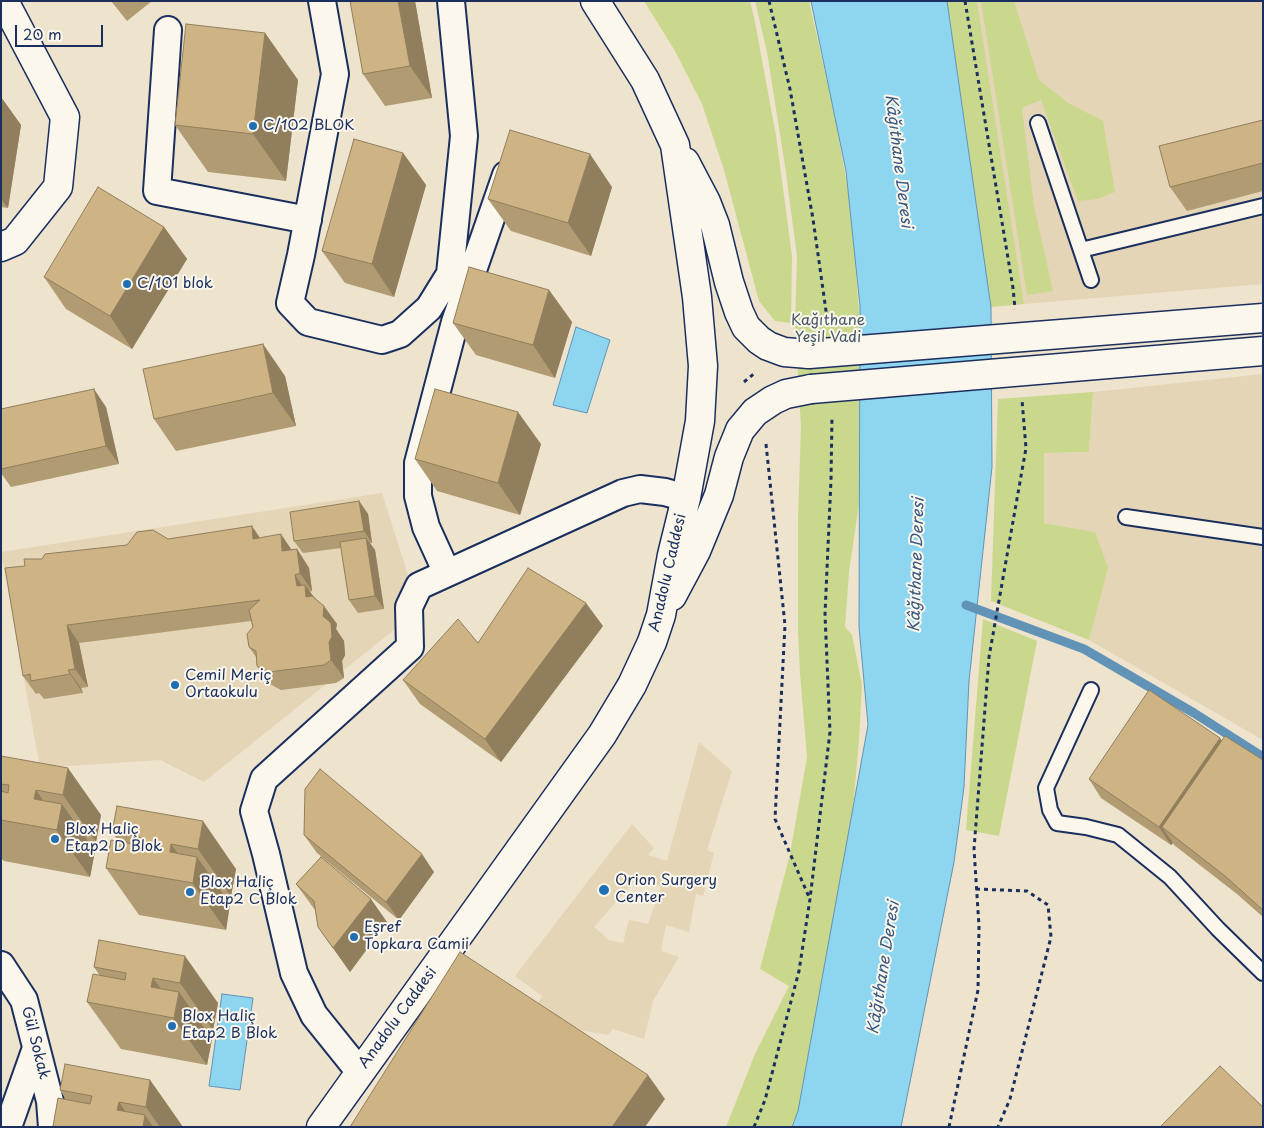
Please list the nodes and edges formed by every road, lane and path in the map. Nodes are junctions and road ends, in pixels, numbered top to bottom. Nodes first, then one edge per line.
1 (4, 1) edge
2 (322, 1) edge
3 (451, 1) edge
4 (595, 1) edge
5 (769, 1) edge
6 (965, 1) edge
7 (168, 30) dead end
8 (1038, 123) dead end
9 (675, 145) junction
10 (508, 170) edge
11 (1263, 206) edge
12 (308, 220) junction
13 (1, 247) edge
14 (1081, 250) junction
15 (1091, 280) dead end
16 (1015, 316) dead end
17 (1263, 318) edge
18 (828, 334) dead end
19 (1263, 351) edge
20 (1022, 391) dead end
21 (832, 407) dead end
22 (766, 443) dead end
23 (686, 498) junction
24 (1126, 517) dead end
25 (1263, 537) edge
26 (447, 573) junction
27 (661, 615) junction
28 (1091, 690) dead end
29 (976, 889) junction
30 (810, 899) junction
31 (1, 965) edge
32 (1263, 973) edge
33 (36, 1048) junction
34 (359, 1071) junction
35 (8, 1127) edge
36 (52, 1127) edge
37 (321, 1127) edge
38 (754, 1127) edge
39 (949, 1127) edge
40 (998, 1127) edge

1 - 13 main road
2 - 12 street
3 - 12 street
4 - 9 main road, Anadolu Caddesi
5 - 18 path
6 - 16 path
7 - 12 street
8 - 14 lane
9 - 17 main road, bridge
9 - 23 main road, Anadolu Caddesi
10 - 26 street
11 - 14 lane
14 - 15 lane
19 - 27 main road, bridge
20 - 29 path
21 - 30 path
22 - 30 path
23 - 26 street
23 - 27 main road, Anadolu Caddesi
24 - 25 lane
26 - 34 street
27 - 34 main road, Anadolu Caddesi
28 - 32 lane
29 - 39 path
29 - 40 path
30 - 38 path
31 - 33 street, Gül Sokak
33 - 35 street
33 - 36 street, Gül Sokak
34 - 37 main road, Anadolu Caddesi

